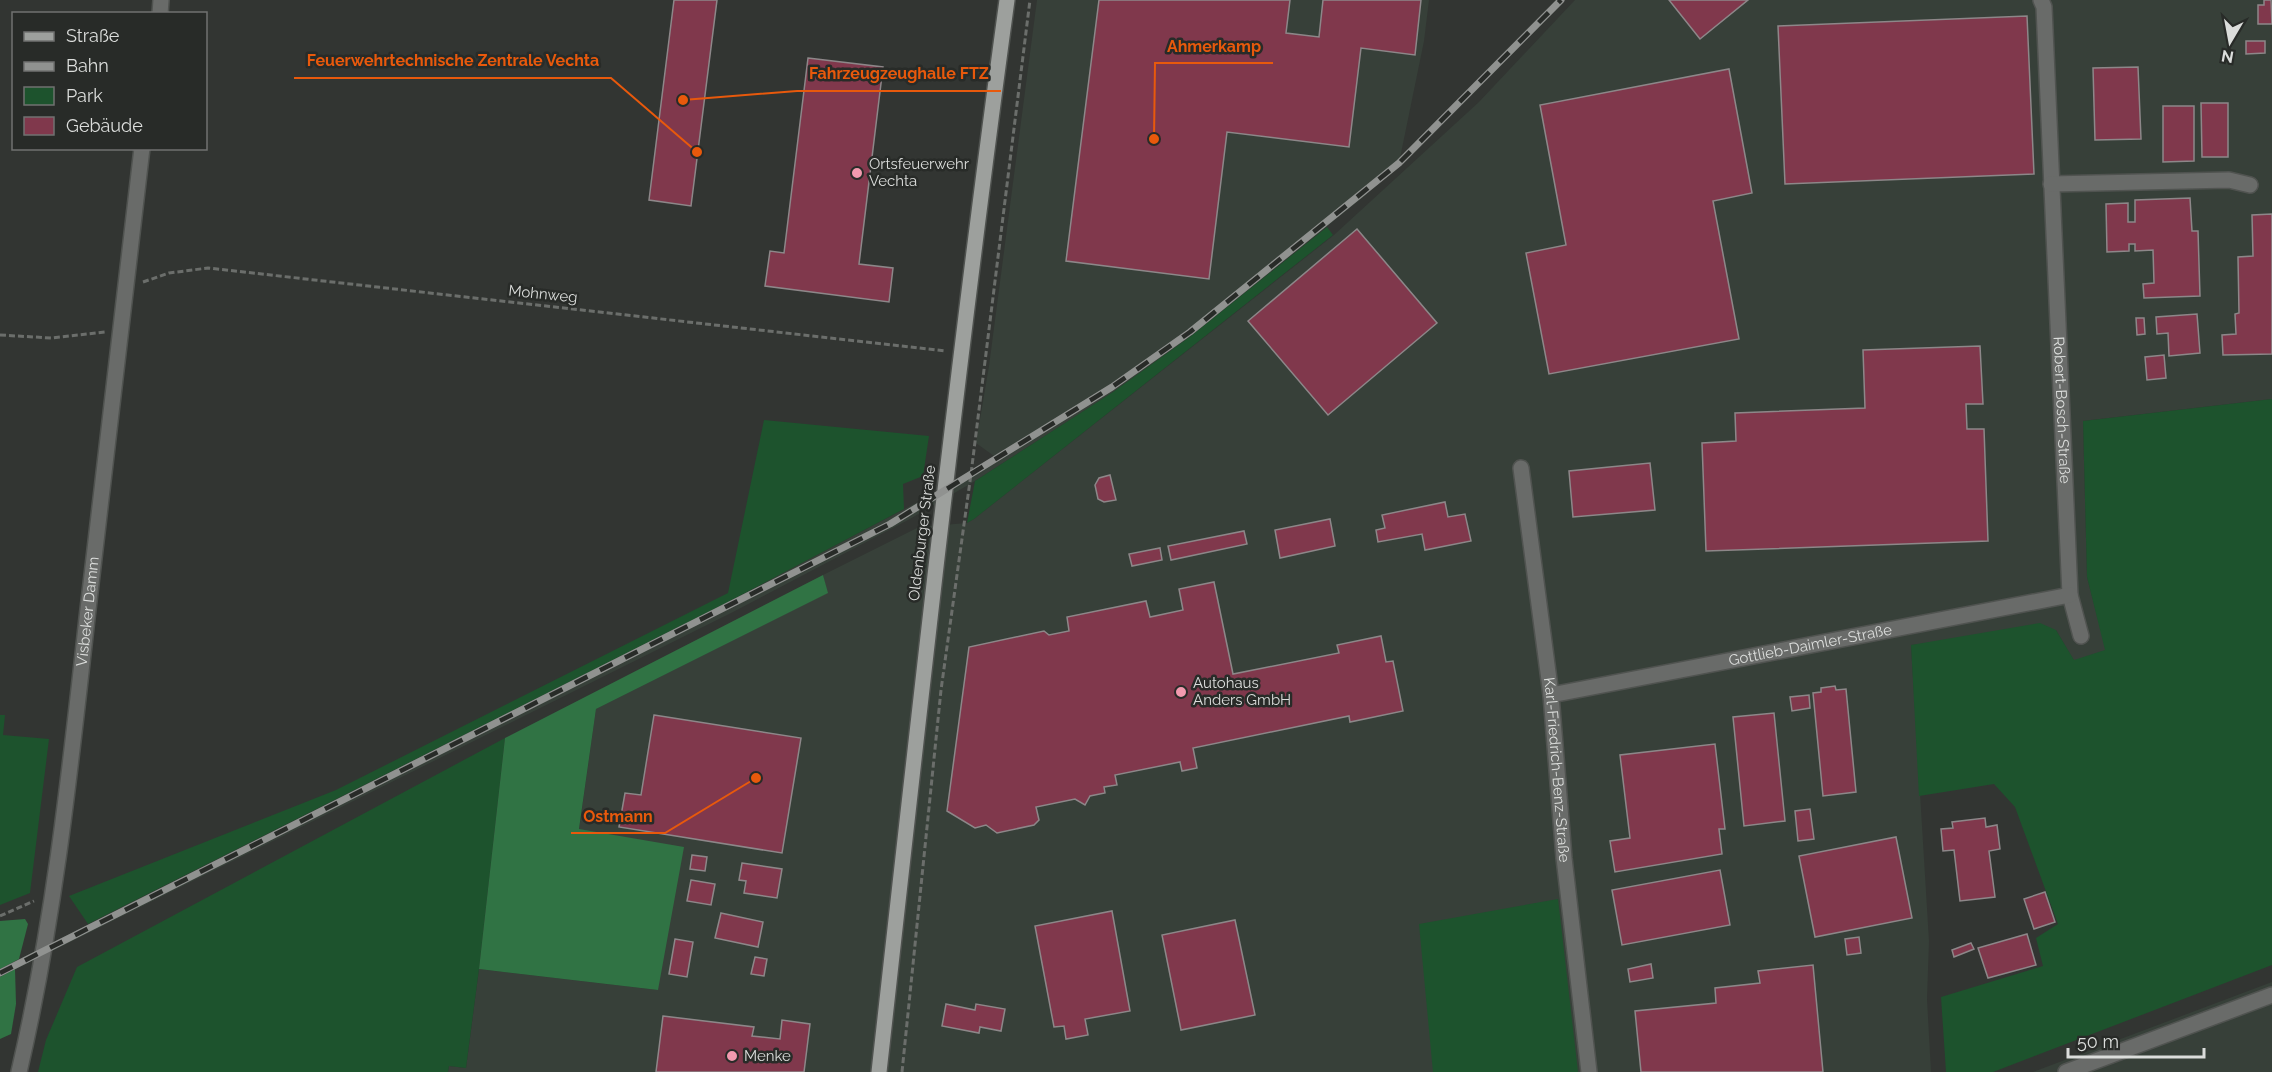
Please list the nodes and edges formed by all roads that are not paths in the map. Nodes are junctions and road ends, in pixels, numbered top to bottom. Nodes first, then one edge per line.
1 (1007, 0) edge
2 (2041, 0) edge
3 (142, 150) edge
4 (2051, 183) junction
5 (2250, 185) dead end
6 (1521, 468) dead end
7 (2070, 595) junction
8 (2081, 636) dead end
9 (1551, 695) junction
10 (2272, 995) edge
11 (19, 1072) edge
12 (879, 1072) edge
13 (1588, 1072) edge
14 (2066, 1072) edge

1 - 12 main road, Oldenburger Straße
2 - 4 street, Robert-Bosch-Straße
3 - 11 street, Visbeker Damm
4 - 5 street
4 - 7 street, Robert-Bosch-Straße
6 - 9 street, Karl-Friedrich-Benz-Straße
7 - 8 street, Robert-Bosch-Straße
7 - 9 street, Gottlieb-Daimler-Straße
9 - 13 street, Karl-Friedrich-Benz-Straße
10 - 14 street

